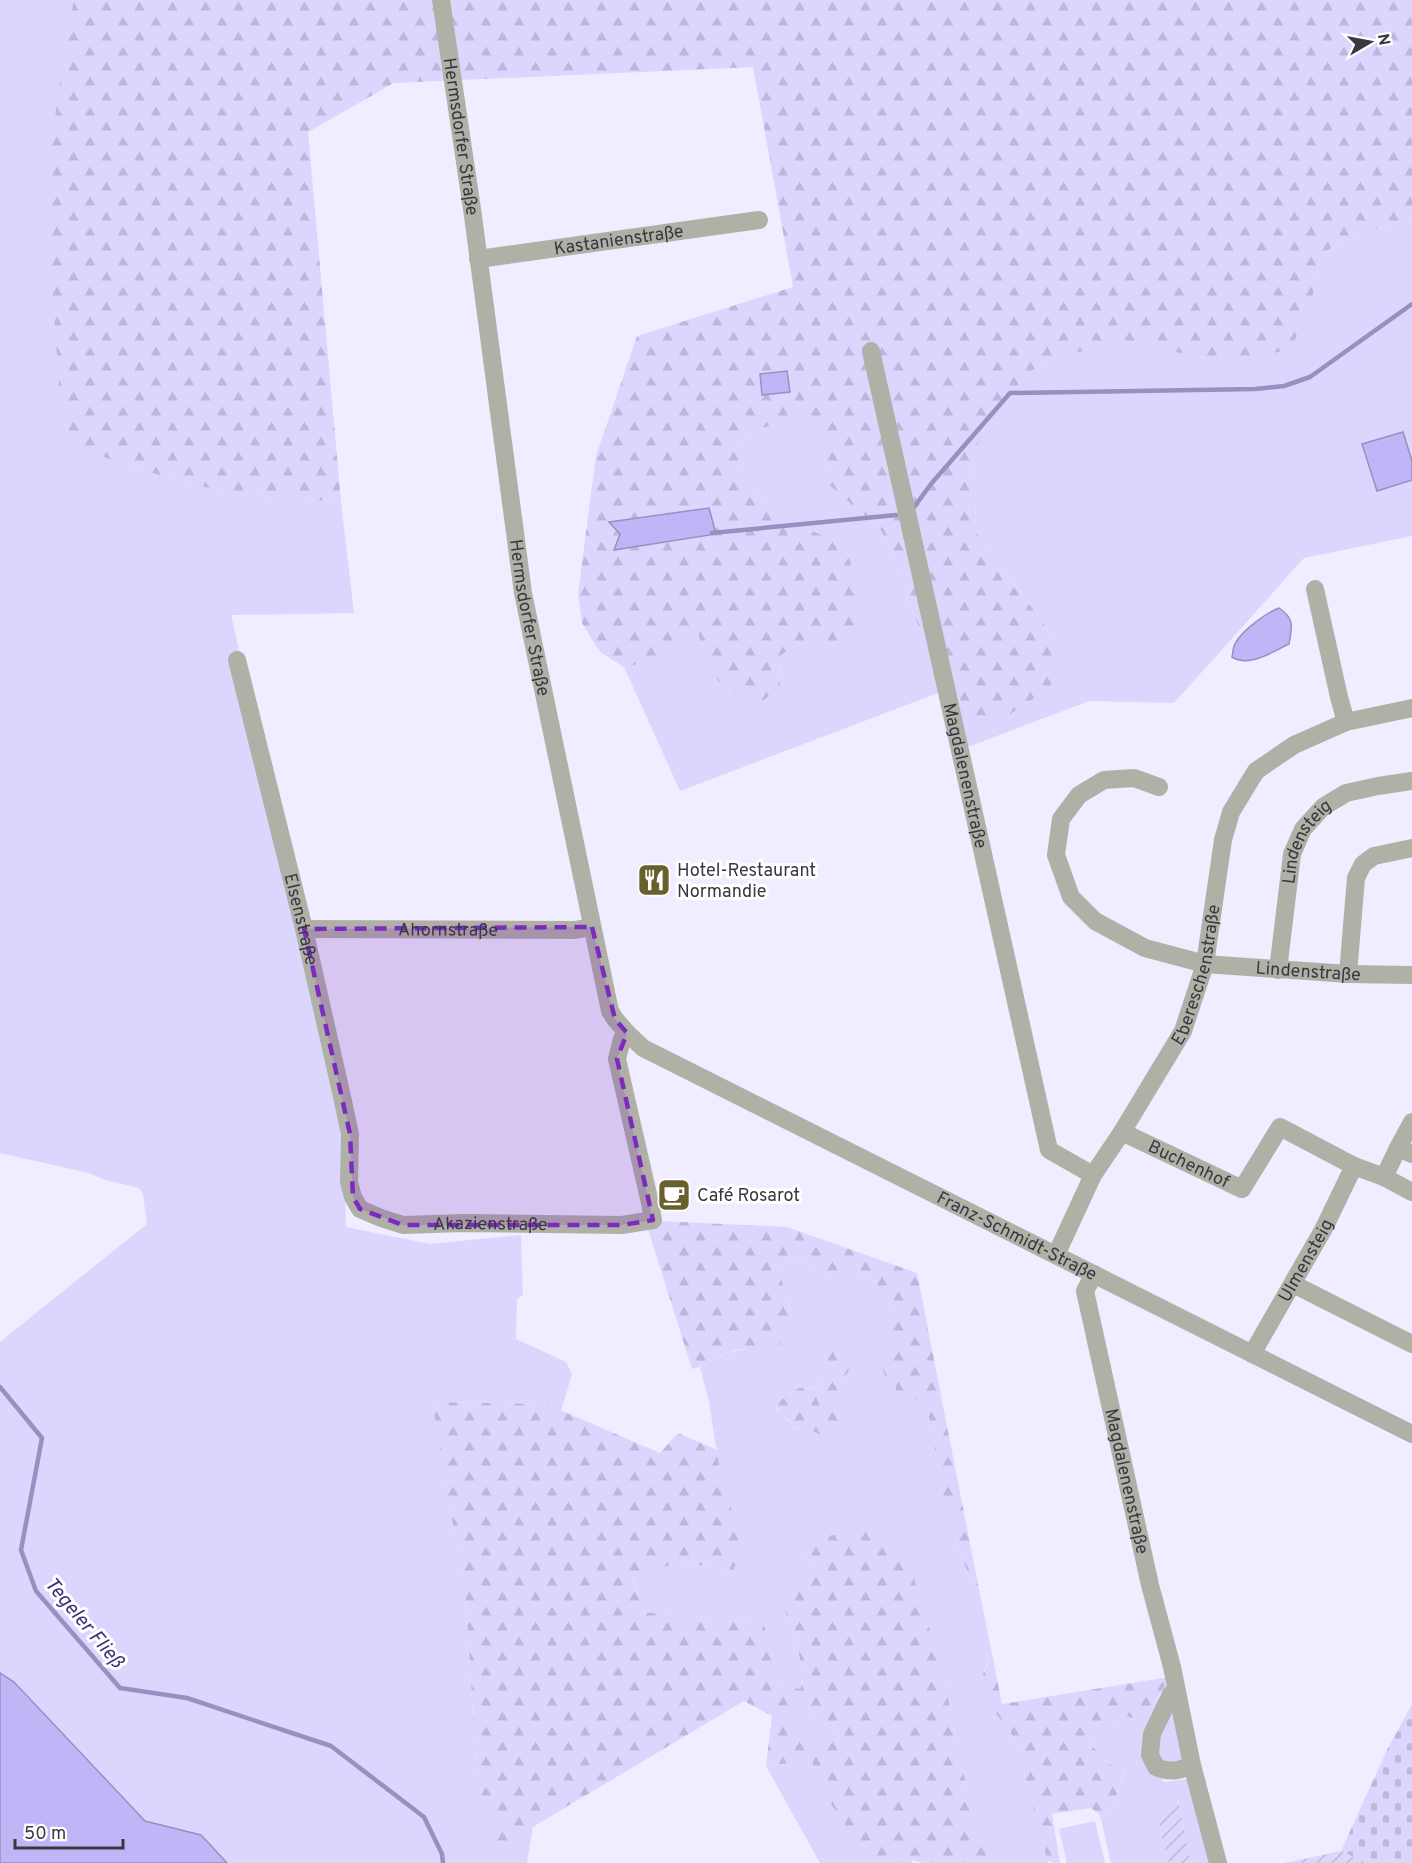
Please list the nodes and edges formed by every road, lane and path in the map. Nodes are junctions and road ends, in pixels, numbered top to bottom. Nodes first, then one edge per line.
1 (441, 0) edge
2 (759, 220) dead end
3 (478, 259) junction
4 (871, 351) dead end
5 (1315, 589) dead end
6 (237, 660) dead end
7 (1412, 708) edge
8 (1347, 722) junction
9 (1412, 781) edge
10 (1159, 787) dead end
11 (1412, 848) edge
12 (592, 927) junction
13 (304, 929) junction
14 (1205, 964) junction
15 (1278, 969) junction
16 (1348, 974) junction
17 (1412, 975) edge
18 (627, 1033) junction
19 (1412, 1122) edge
20 (1122, 1132) junction
21 (1405, 1151) edge
22 (1354, 1166) junction
23 (1093, 1175) junction
24 (1384, 1177) junction
25 (349, 1182) joint
26 (1412, 1192) edge
27 (1056, 1255) junction
28 (1094, 1274) junction
29 (1293, 1284) junction
30 (1412, 1344) edge
31 (1252, 1354) junction
32 (1412, 1434) edge
33 (1176, 1691) junction
34 (1192, 1765) junction
35 (1218, 1863) edge

1 - 3 street, Hermsdorfer Straße
2 - 3 street, Kastanienstraße
3 - 12 street, Hermsdorfer Straße
4 - 23 street, Magdalenenstraße
5 - 8 street
6 - 13 street, Elsenstraße
7 - 8 street, Ebereschenstraße
8 - 14 street, Ebereschenstraße
9 - 15 street, Lindensteig
10 - 14 street, Lindenstraße
11 - 16 street
12 - 13 street, Ahornstraße
12 - 18 street, Hermsdorfer Straße
13 - 25 street, Elsenstraße
14 - 15 street, Lindenstraße
14 - 20 street, Ebereschenstraße
15 - 16 street, Lindenstraße
16 - 17 street, Lindenstraße
18 - 25 street, Akazienstraße
18 - 27 street, Franz-Schmidt-Straße
19 - 21 street
20 - 22 street, Buchenhof
20 - 23 street, Ebereschenstraße
21 - 24 street
22 - 24 street
22 - 29 street, Ulmensteig
23 - 27 street, Ebereschenstraße
24 - 26 street
27 - 28 street, Franz-Schmidt-Straße
28 - 31 street, Franz-Schmidt-Straße
28 - 33 street, Magdalenenstraße
29 - 30 street
29 - 31 street, Ulmensteig
31 - 32 street, Franz-Schmidt-Straße
33 - 34 street, Magdalenenstraße
33 - 34 street
34 - 35 street, Magdalenenstraße

